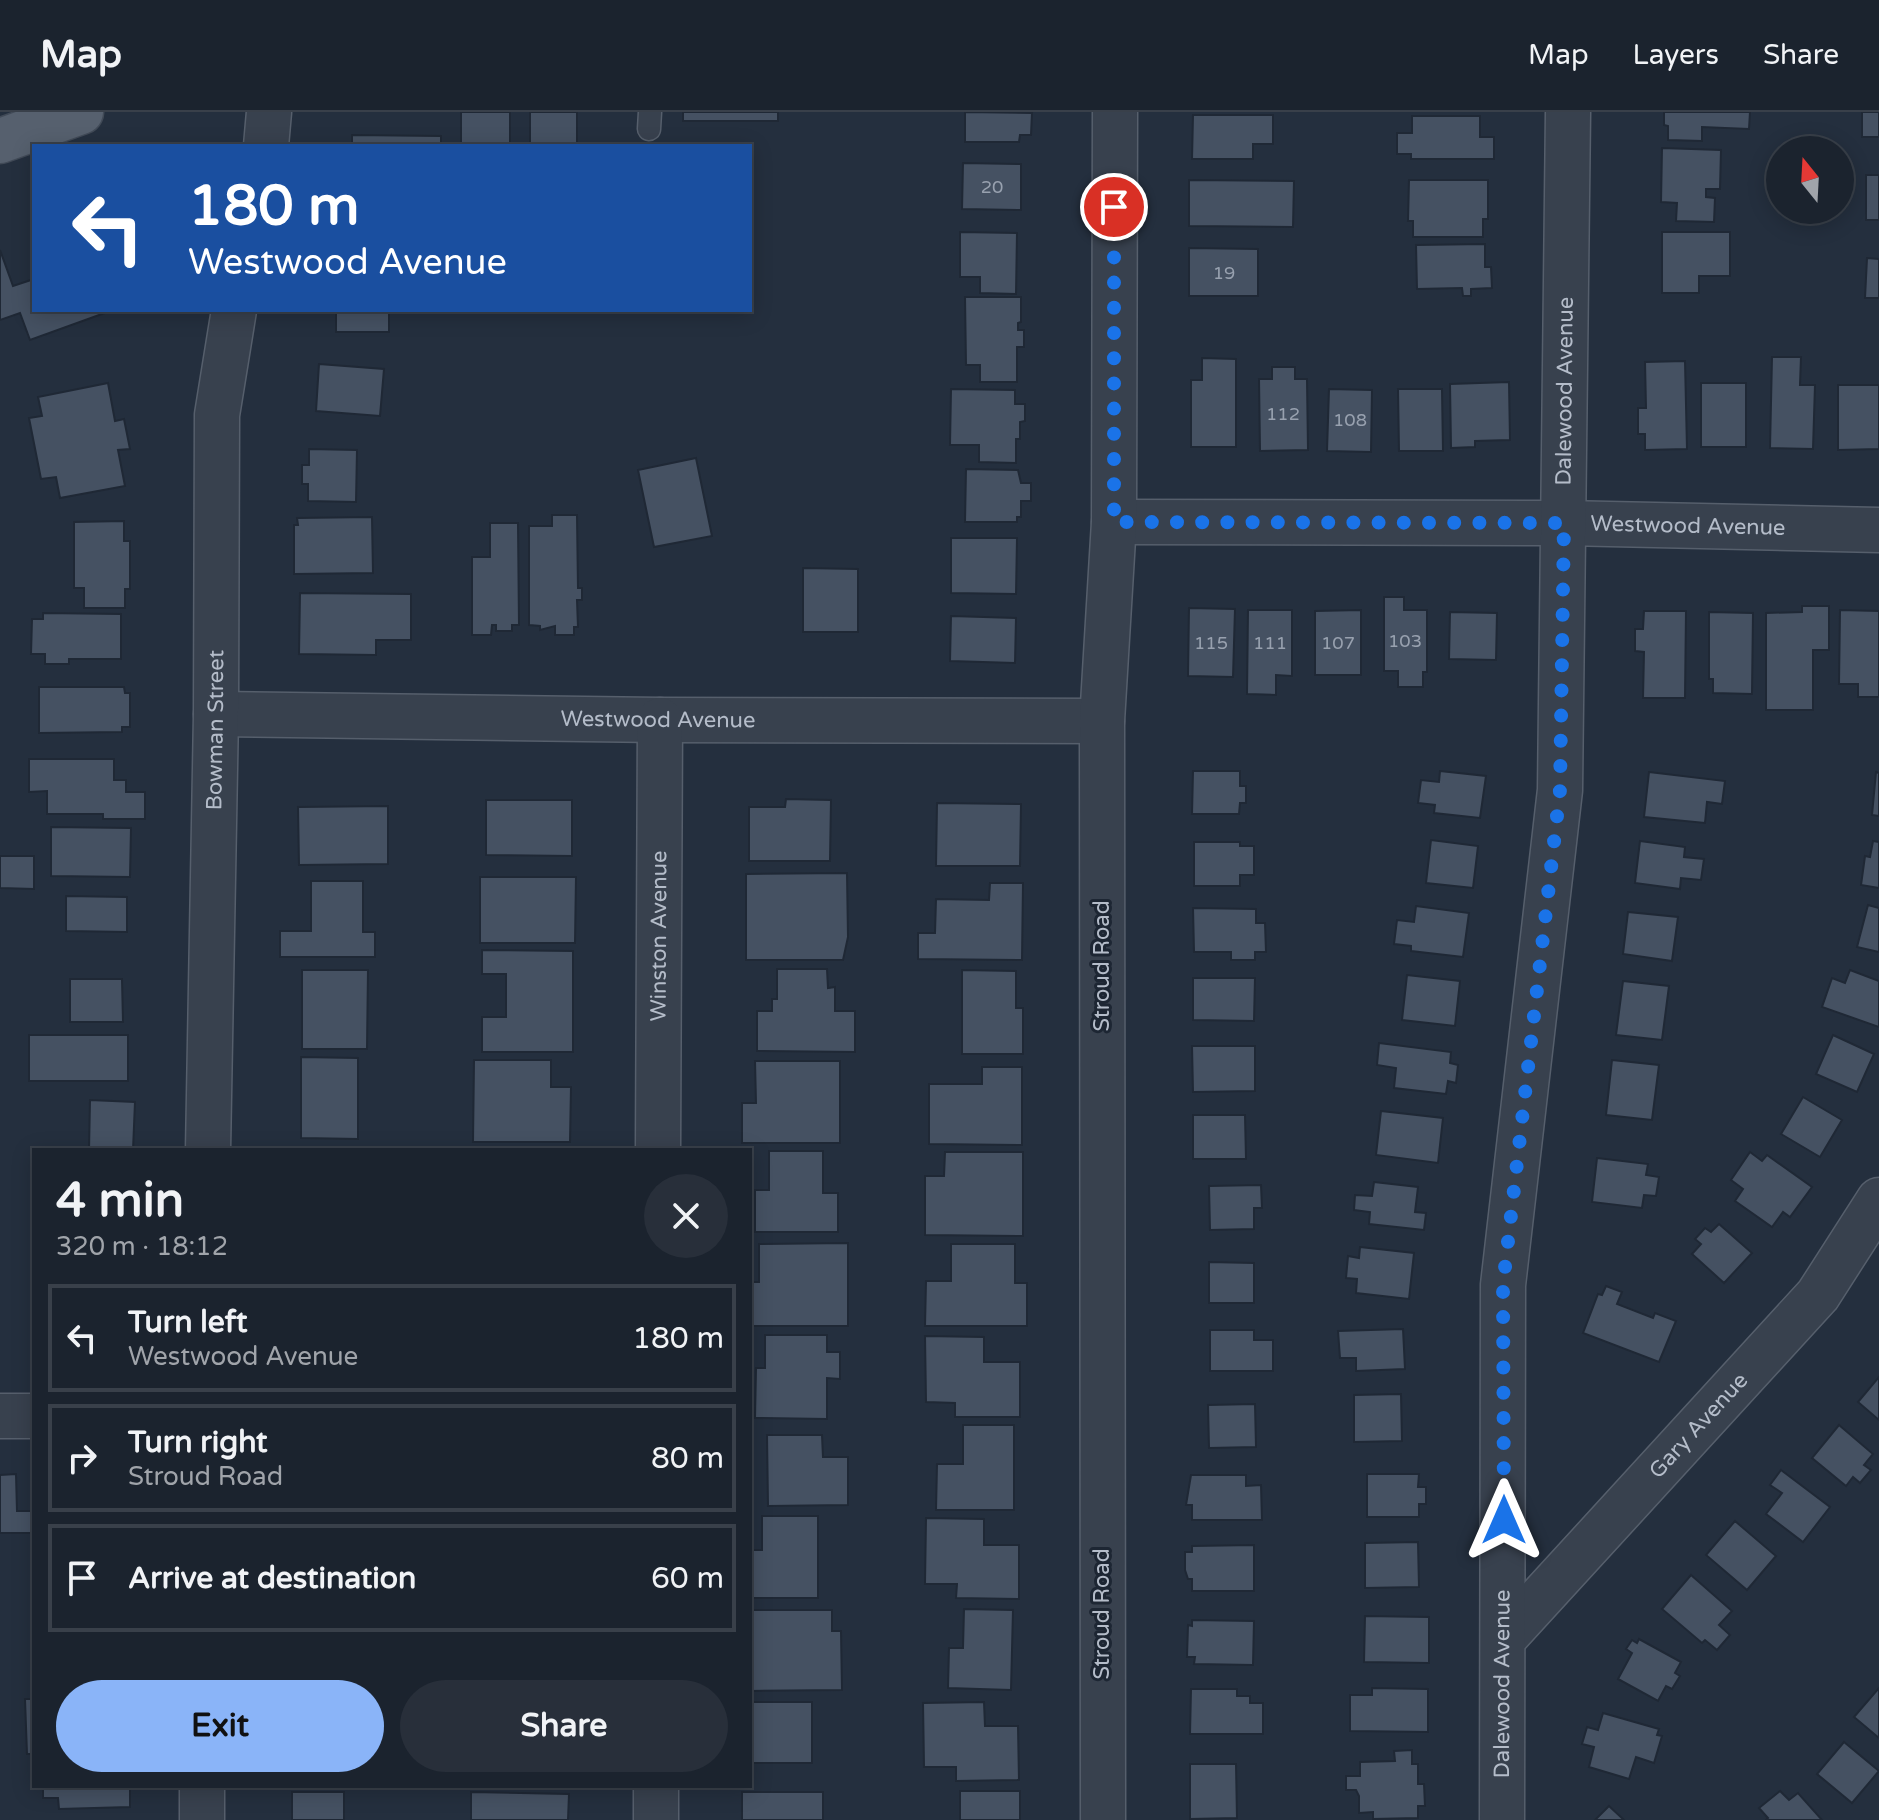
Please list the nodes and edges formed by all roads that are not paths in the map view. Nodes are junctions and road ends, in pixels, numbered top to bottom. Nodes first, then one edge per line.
1 (81, 112) edge
2 (269, 112) edge
3 (1115, 112) edge
4 (1568, 112) edge
5 (0, 141) edge
6 (266, 144) edge
7 (234, 312) edge
8 (1114, 522) junction
9 (1564, 523) junction
10 (1879, 530) edge
11 (216, 714) junction
12 (660, 720) junction
13 (1102, 721) junction
14 (208, 1148) edge
15 (658, 1148) edge
16 (1879, 1200) edge
17 (0, 1416) edge
18 (32, 1416) edge
19 (1504, 1638) junction
20 (202, 1788) edge
21 (656, 1788) edge
22 (202, 1820) edge
23 (656, 1820) edge
24 (1103, 1820) edge
25 (1502, 1820) edge

1 - 5 main road
2 - 6 street
3 - 8 street, Stroud Road
4 - 9 street, Dalewood Avenue
7 - 11 street, Bowman Street
8 - 9 street, Westwood Avenue
8 - 13 street, Stroud Road
9 - 10 street, Westwood Avenue
9 - 19 street, Dalewood Avenue
11 - 12 street, Westwood Avenue
11 - 14 street, Bowman Street
12 - 13 street, Westwood Avenue
12 - 15 street, Winston Avenue
13 - 24 street, Stroud Road
16 - 19 street, Gary Avenue
17 - 18 street
19 - 25 street, Dalewood Avenue
20 - 22 street
21 - 23 street

